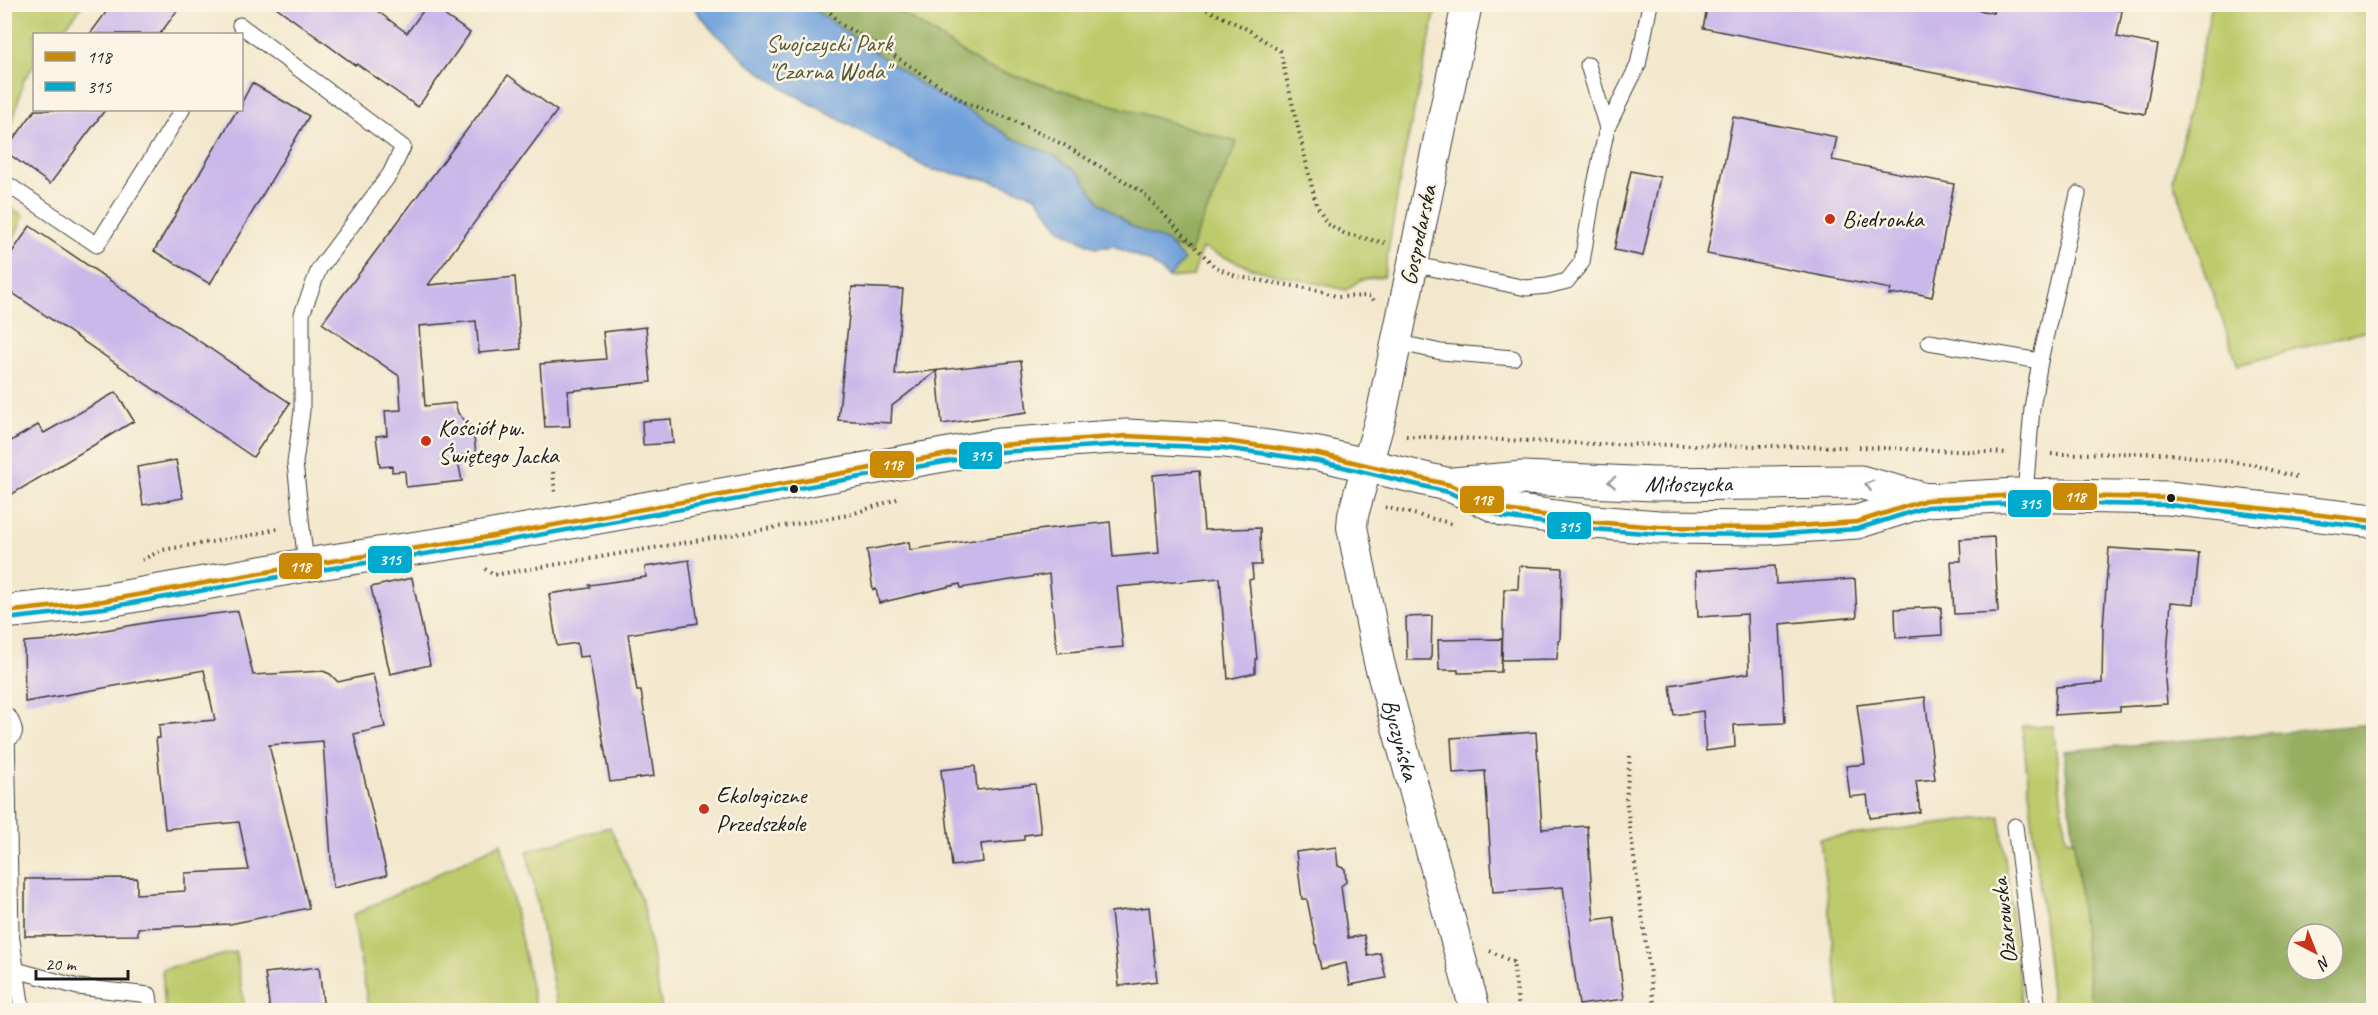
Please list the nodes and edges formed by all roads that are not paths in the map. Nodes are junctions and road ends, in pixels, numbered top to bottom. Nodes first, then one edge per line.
1 (1467, 4) edge
2 (1650, 4) edge
3 (240, 25) dead end
4 (1587, 65) dead end
5 (181, 111) edge
6 (1607, 128) junction
7 (4, 182) edge
8 (2078, 194) dead end
9 (1412, 264) junction
10 (1396, 342) junction
11 (1929, 342) dead end
12 (1513, 358) dead end
13 (2040, 361) junction
14 (1367, 466) junction
15 (1450, 484) junction
16 (2025, 495) junction
17 (1926, 500) junction
18 (2373, 521) edge
19 (306, 565) junction
20 (4, 612) edge
21 (6, 727) edge
22 (2015, 826) dead end
23 (16, 970) junction
24 (22, 1011) edge
25 (151, 1011) edge
26 (1475, 1011) edge
27 (2037, 1011) edge

1 - 9 street, Gospodarska
2 - 6 lane
3 - 19 lane
4 - 6 lane
5 - 7 lane
6 - 9 lane
8 - 13 lane
9 - 10 street, Gospodarska
10 - 12 lane
10 - 14 street, Gospodarska
11 - 13 lane
13 - 16 lane
14 - 15 street, Miłoszycka
14 - 19 street, Miłoszycka
14 - 26 street, Byczyńska
17 -> 15 street, Miłoszycka
15 - 17 street, Miłoszycka
16 - 17 street, Miłoszycka
16 - 18 street, Miłoszycka
19 - 20 street, Miłoszycka
21 - 23 lane
22 - 27 lane, Ożarowska
23 - 24 lane
23 - 25 lane

